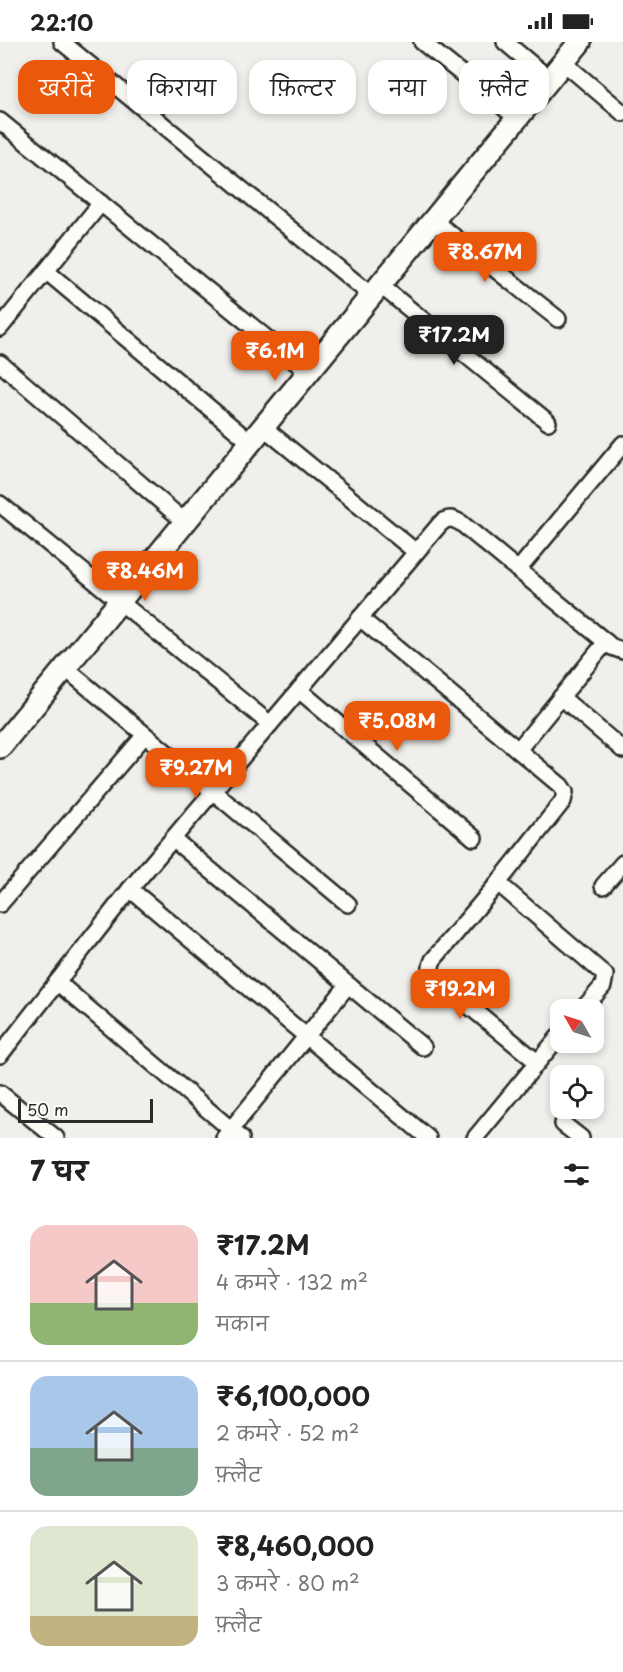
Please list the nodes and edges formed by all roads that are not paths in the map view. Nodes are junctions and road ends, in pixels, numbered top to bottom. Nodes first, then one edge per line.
1 (63, 42) edge
2 (422, 42) edge
3 (505, 42) edge
4 (580, 42) edge
5 (526, 60) edge
6 (563, 62) junction
7 (549, 79) edge
8 (623, 113) edge
9 (520, 114) edge
10 (517, 118) junction
11 (0, 121) edge
12 (100, 203) junction
13 (433, 220) junction
14 (46, 271) junction
15 (376, 290) junction
16 (558, 319) dead end
17 (0, 328) edge
18 (0, 363) edge
19 (308, 372) junction
20 (548, 422) dead end
21 (257, 434) junction
22 (623, 444) edge
23 (0, 504) edge
24 (185, 522) junction
25 (416, 552) junction
26 (518, 570) junction
27 (119, 602) junction
28 (360, 618) junction
29 (606, 642) junction
30 (623, 651) edge
31 (65, 668) junction
32 (299, 690) junction
33 (561, 697) junction
34 (270, 724) junction
35 (146, 735) junction
36 (0, 747) edge
37 (518, 750) junction
38 (623, 750) edge
39 (213, 791) junction
40 (474, 838) dead end
41 (172, 839) junction
42 (623, 862) edge
43 (498, 883) junction
44 (603, 886) dead end
45 (130, 889) junction
46 (0, 904) edge
47 (348, 904) dead end
48 (57, 982) junction
49 (348, 985) junction
50 (592, 999) edge
51 (306, 1037) junction
52 (423, 1047) dead end
53 (550, 1047) edge
54 (0, 1055) edge
55 (537, 1062) junction
56 (0, 1093) edge
57 (563, 1124) dead end
58 (232, 1135) edge
59 (56, 1138) edge
60 (428, 1138) edge
61 (475, 1138) edge
62 (581, 1138) edge

1 - 15 street
2 - 10 street
3 - 5 street
4 - 6 street
6 - 7 street
6 - 8 street
9 - 10 street
10 - 13 street
11 - 12 street
12 - 14 street
12 - 19 street
13 - 15 street
13 - 16 street
14 - 17 street
14 - 21 street
15 - 19 street
15 - 20 street
18 - 24 street
19 - 21 street
21 - 24 street
21 - 25 street
22 - 26 street
23 - 27 street
24 - 27 street
25 - 26 street
25 - 28 street
26 - 29 street
27 - 31 street
27 - 34 street
28 - 32 street
28 - 37 street
29 - 30 street
29 - 33 street
31 - 35 street
31 - 36 street
32 - 34 street
32 - 40 street
33 - 37 street
33 - 38 street
34 - 39 street
35 - 39 street
35 - 46 street
37 - 43 street
39 - 41 street
39 - 47 street
41 - 45 street
41 - 49 street
42 - 44 street
43 - 50 street
43 - 55 street
45 - 48 street
45 - 51 street
48 - 54 street
48 - 58 street
49 - 51 street
49 - 52 street
51 - 58 street
51 - 60 street
53 - 55 street
55 - 61 street
56 - 59 street
57 - 62 street

